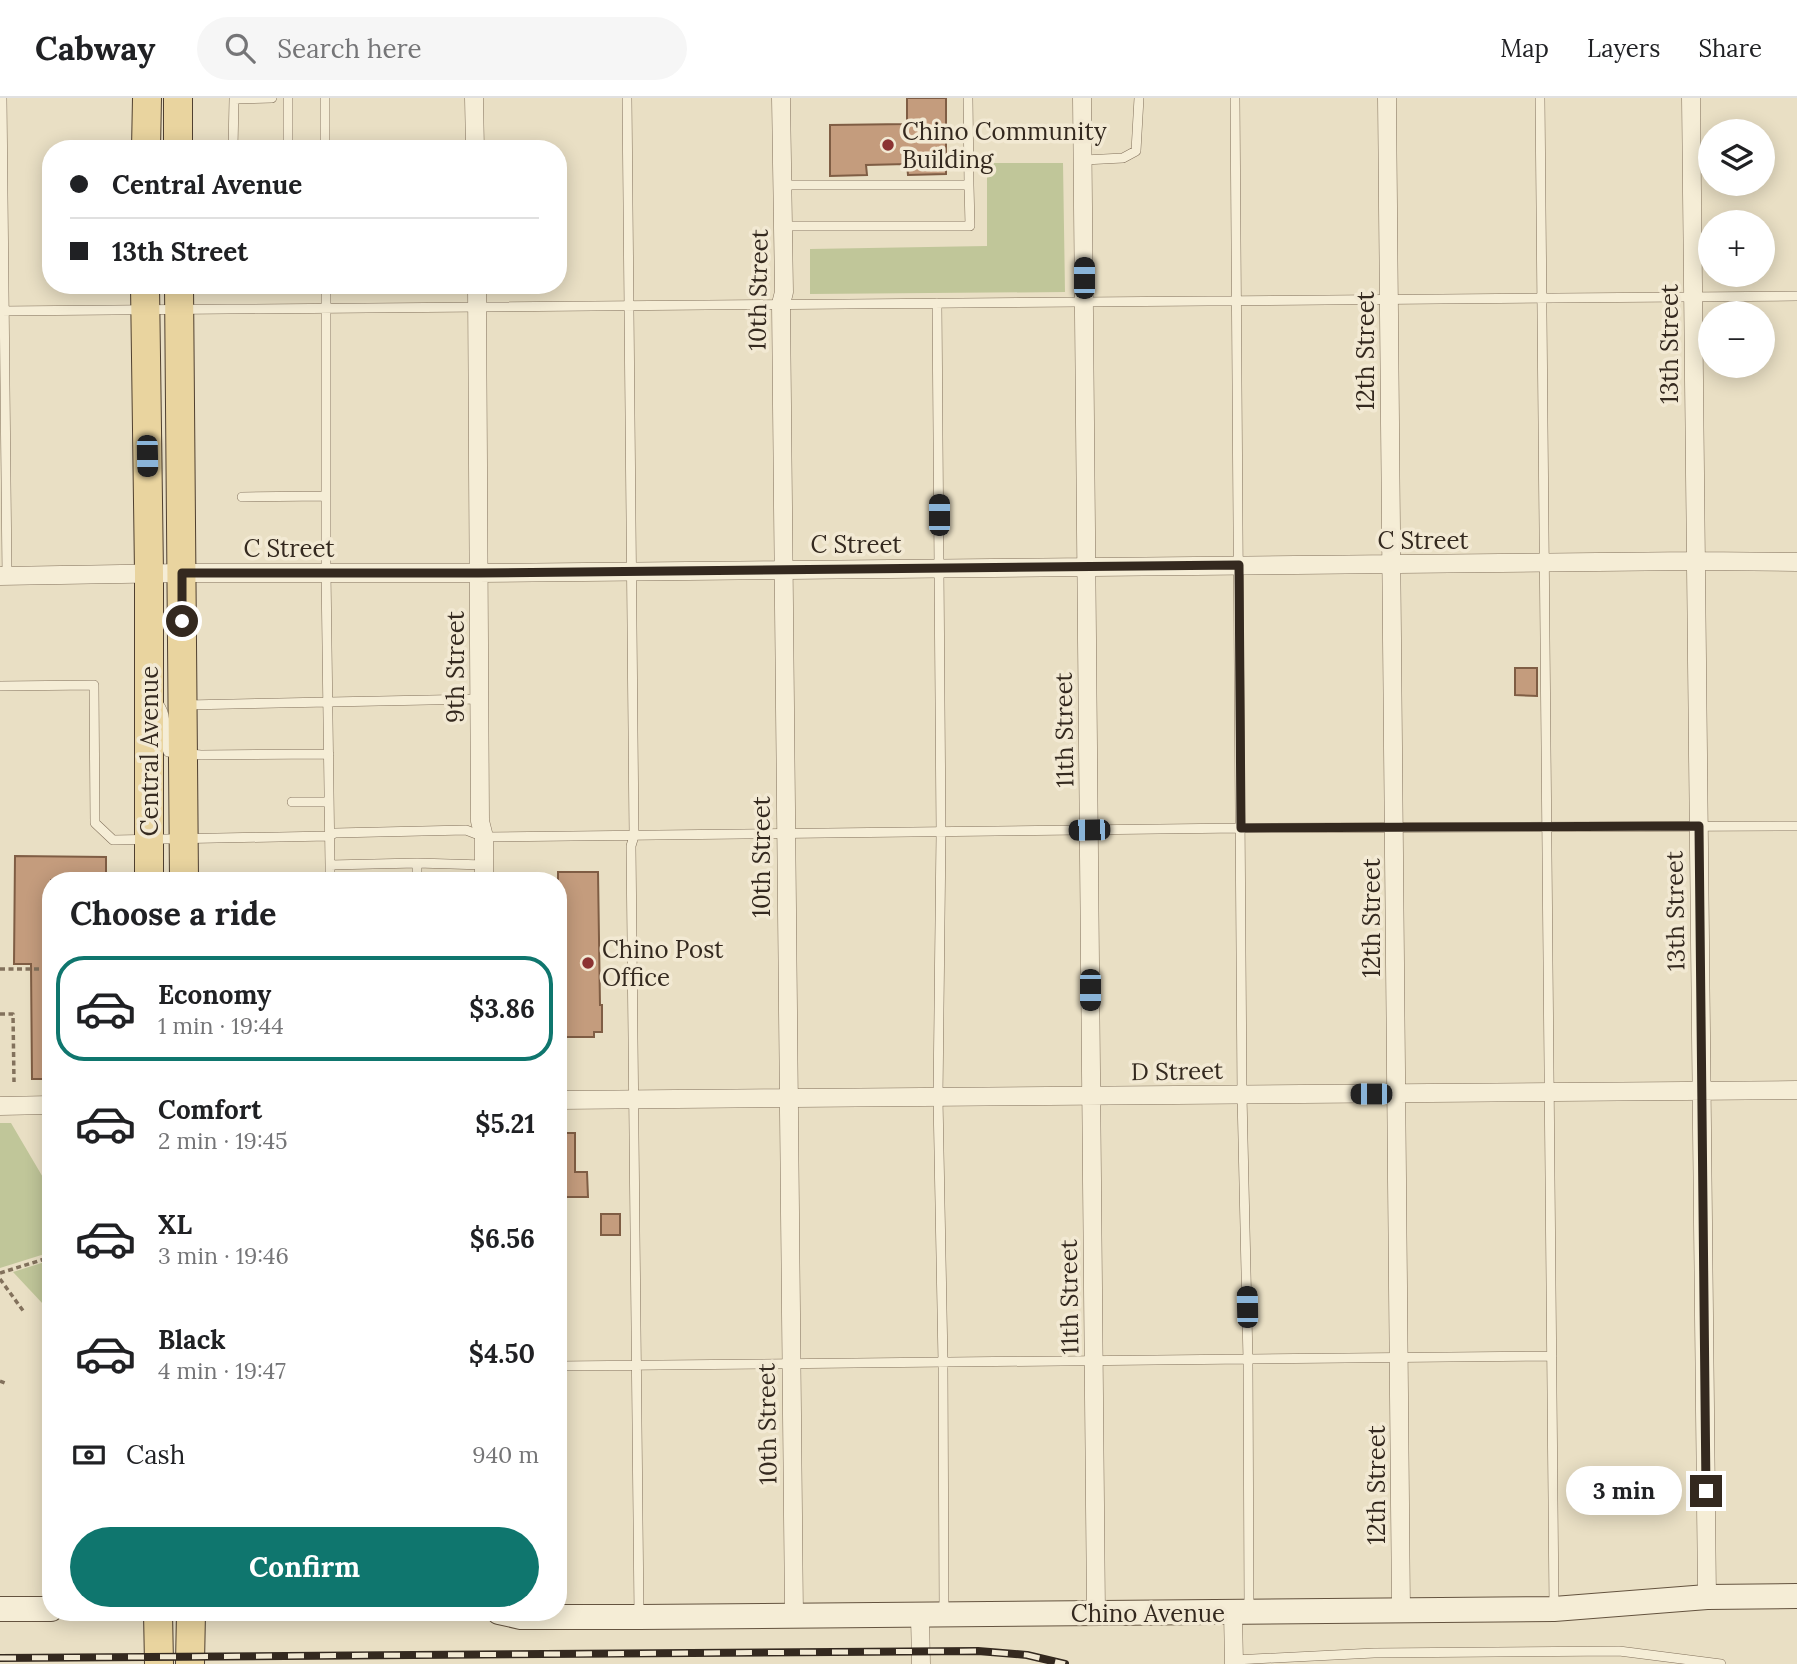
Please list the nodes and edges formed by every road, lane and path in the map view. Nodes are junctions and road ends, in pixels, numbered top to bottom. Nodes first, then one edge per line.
1 (2, 98) edge
2 (146, 98) edge
3 (177, 98) edge
4 (272, 98) edge
5 (288, 98) edge
6 (325, 98) edge
7 (474, 98) edge
8 (627, 98) edge
9 (781, 98) edge
10 (968, 98) edge
11 (1082, 98) edge
12 (1139, 98) edge
13 (1235, 98) edge
14 (1387, 98) edge
15 (1540, 98) edge
16 (1691, 98) edge
17 (146, 140) edge
18 (178, 140) edge
19 (233, 140) edge
20 (288, 140) edge
21 (325, 140) edge
22 (475, 140) edge
23 (1084, 160) junction
24 (782, 185) junction
25 (969, 185) junction
26 (783, 226) junction
27 (326, 294) edge
28 (477, 294) edge
29 (1797, 296) edge
30 (145, 297) edge
31 (179, 297) edge
32 (1694, 297) junction
33 (1389, 299) junction
34 (1541, 299) junction
35 (1237, 300) junction
36 (1084, 302) junction
37 (937, 303) junction
38 (781, 304) junction
39 (629, 305) junction
40 (326, 308) junction
41 (478, 308) junction
42 (2, 311) edge
43 (326, 496) junction
44 (242, 497) dead end
45 (1695, 561) junction
46 (1797, 562) edge
47 (1543, 564) junction
48 (1239, 565) junction
49 (1391, 565) junction
50 (1086, 566) junction
51 (939, 568) junction
52 (783, 569) junction
53 (630, 571) junction
54 (326, 572) junction
55 (149, 573) junction
56 (182, 573) junction
57 (478, 573) junction
58 (4, 576) edge
59 (0, 686) edge
60 (150, 692) junction
61 (479, 698) junction
62 (328, 702) junction
63 (183, 705) junction
64 (182, 754) junction
65 (329, 754) junction
66 (292, 802) dead end
67 (329, 802) junction
68 (1699, 826) junction
69 (1797, 826) edge
70 (1546, 827) junction
71 (1241, 828) junction
72 (1395, 829) junction
73 (1089, 830) junction
74 (786, 833) junction
75 (941, 833) junction
76 (329, 836) junction
77 (634, 836) junction
78 (484, 837) junction
79 (184, 838) junction
80 (149, 840) junction
81 (417, 863) junction
82 (330, 865) junction
83 (149, 872) edge
84 (184, 872) edge
85 (330, 872) edge
86 (417, 872) edge
87 (477, 872) edge
88 (484, 872) edge
89 (0, 969) edge
90 (42, 969) edge
91 (0, 1014) edge
92 (14, 1082) dead end
93 (1797, 1090) edge
94 (1702, 1091) junction
95 (1549, 1092) junction
96 (1397, 1093) junction
97 (1242, 1095) junction
98 (1091, 1096) junction
99 (787, 1098) junction
100 (938, 1098) junction
101 (567, 1100) edge
102 (635, 1100) junction
103 (0, 1105) edge
104 (42, 1105) edge
105 (42, 1260) edge
106 (0, 1273) edge
107 (0, 1279) edge
108 (24, 1312) dead end
109 (1552, 1356) junction
110 (1399, 1357) junction
111 (1095, 1359) junction
112 (1248, 1360) junction
113 (943, 1362) junction
114 (790, 1363) junction
115 (635, 1364) junction
116 (567, 1366) edge
117 (0, 1381) edge
118 (7, 1384) dead end
119 (1797, 1596) edge
120 (1707, 1597) junction
121 (0, 1609) edge
122 (42, 1609) edge
123 (1554, 1609) junction
124 (1401, 1611) junction
125 (1096, 1613) junction
126 (1241, 1613) junction
127 (932, 1615) junction
128 (794, 1616) junction
129 (567, 1617) edge
130 (639, 1617) junction
131 (158, 1621) edge
132 (191, 1621) edge
133 (1234, 1662) edge
134 (159, 1664) edge
135 (190, 1664) edge
136 (921, 1664) edge
137 (1721, 1664) edge

1 - 42 lane
2 - 17 main road
3 - 18 main road
4 - 19 lane
5 - 20 lane
6 - 21 lane
7 - 22 street
8 - 39 lane
9 - 24 street, 10th Street
10 - 25 lane
11 - 23 street, 11th Street
12 - 23 lane
13 - 35 lane
14 - 33 street, 12th Street
15 - 34 lane
16 - 32 street, 13th Street
23 - 36 street, 11th Street
24 - 25 lane
24 - 26 street, 10th Street
25 - 26 lane
26 - 38 street, 10th Street
27 - 40 lane
28 - 41 street, 9th Street
29 - 32 lane
30 - 31 lane
30 - 42 lane
30 - 55 main road, Central Avenue
31 - 40 lane
31 - 56 main road, Central Avenue
32 - 34 lane
32 - 45 street, 13th Street
33 - 34 lane
33 - 35 lane
33 - 49 street, 12th Street
34 - 47 lane
35 - 36 lane
35 - 48 lane
36 - 37 lane
36 - 50 street, 11th Street
37 - 38 lane
37 - 51 lane
38 - 39 lane
38 - 52 street, 10th Street
39 - 41 lane
39 - 53 lane
40 - 41 lane
40 - 43 lane
41 - 57 street, 9th Street
42 - 58 lane
43 - 44 lane
43 - 54 lane
45 - 46 street, C Street
45 - 47 street, C Street
45 - 68 street, 13th Street
47 - 49 street, C Street
47 - 70 lane
48 - 49 street, C Street
48 - 50 street, C Street
48 - 71 lane
49 - 72 street, 12th Street
50 - 51 street, C Street
50 - 73 street, 11th Street
51 - 52 street, C Street
51 - 75 lane
52 - 53 street, C Street
52 - 74 street, 10th Street
53 - 57 street, C Street
53 - 77 lane
54 - 56 street, C Street
54 - 57 street, C Street
54 - 62 lane
55 - 56 street, C Street
55 - 58 street, C Street
55 - 60 main road, Central Avenue
56 - 63 main road, Central Avenue
57 - 61 street, 9th Street
59 - 80 lane
60 - 64 lane
60 - 80 main road, Central Avenue
61 - 62 lane
61 - 78 street, 9th Street
62 - 63 lane
62 - 65 lane
63 - 64 main road, Central Avenue
64 - 65 lane
64 - 79 main road, Central Avenue
65 - 67 lane
66 - 67 lane
67 - 76 lane
68 - 69 lane
68 - 70 lane
68 - 94 street, 13th Street
70 - 72 lane
70 - 95 lane
71 - 72 lane
71 - 73 lane
71 - 97 lane
72 - 96 street, 12th Street
73 - 75 lane
73 - 98 street, 11th Street
74 - 75 lane
74 - 77 lane
74 - 99 street, 10th Street
75 - 100 lane
76 - 78 lane
76 - 79 lane
76 - 82 lane
77 - 78 lane
77 - 102 lane
78 - 88 street, 9th Street
79 - 80 lane
79 - 84 main road, Central Avenue
80 - 83 main road, Central Avenue
81 - 82 lane
81 - 86 lane
81 - 87 lane
82 - 85 lane
89 - 90 path
91 - 92 path
93 - 94 street, D Street
94 - 95 street, D Street
94 - 120 street, 13th Street
95 - 96 street, D Street
95 - 109 lane
96 - 97 street, D Street
96 - 110 street, 12th Street
97 - 98 street, D Street
97 - 112 lane
98 - 100 street, D Street
98 - 111 street, 11th Street
99 - 100 street, D Street
99 - 102 street, D Street
99 - 114 street, 10th Street
100 - 113 lane
101 - 102 street, D Street
102 - 115 lane
103 - 104 street
105 - 106 path
107 - 108 path
109 - 110 lane
109 - 123 lane
110 - 112 lane
110 - 124 street, 12th Street
111 - 112 lane
111 - 113 lane
111 - 125 street, 11th Street
112 - 126 lane
113 - 114 lane
113 - 127 lane
114 - 115 lane
114 - 128 street, 10th Street
115 - 116 lane
115 - 130 lane
117 - 118 path
119 - 120 main road, Chino Avenue
120 - 123 main road, Chino Avenue
121 - 122 main road
123 - 124 main road, Chino Avenue
124 - 126 main road, Chino Avenue
125 - 126 main road, Chino Avenue
125 - 127 main road, Chino Avenue
126 - 133 street
127 - 128 main road, Chino Avenue
127 - 136 street
128 - 130 main road, Chino Avenue
129 - 130 main road, Chino Avenue
131 - 134 main road
132 - 135 main road
133 - 137 lane

